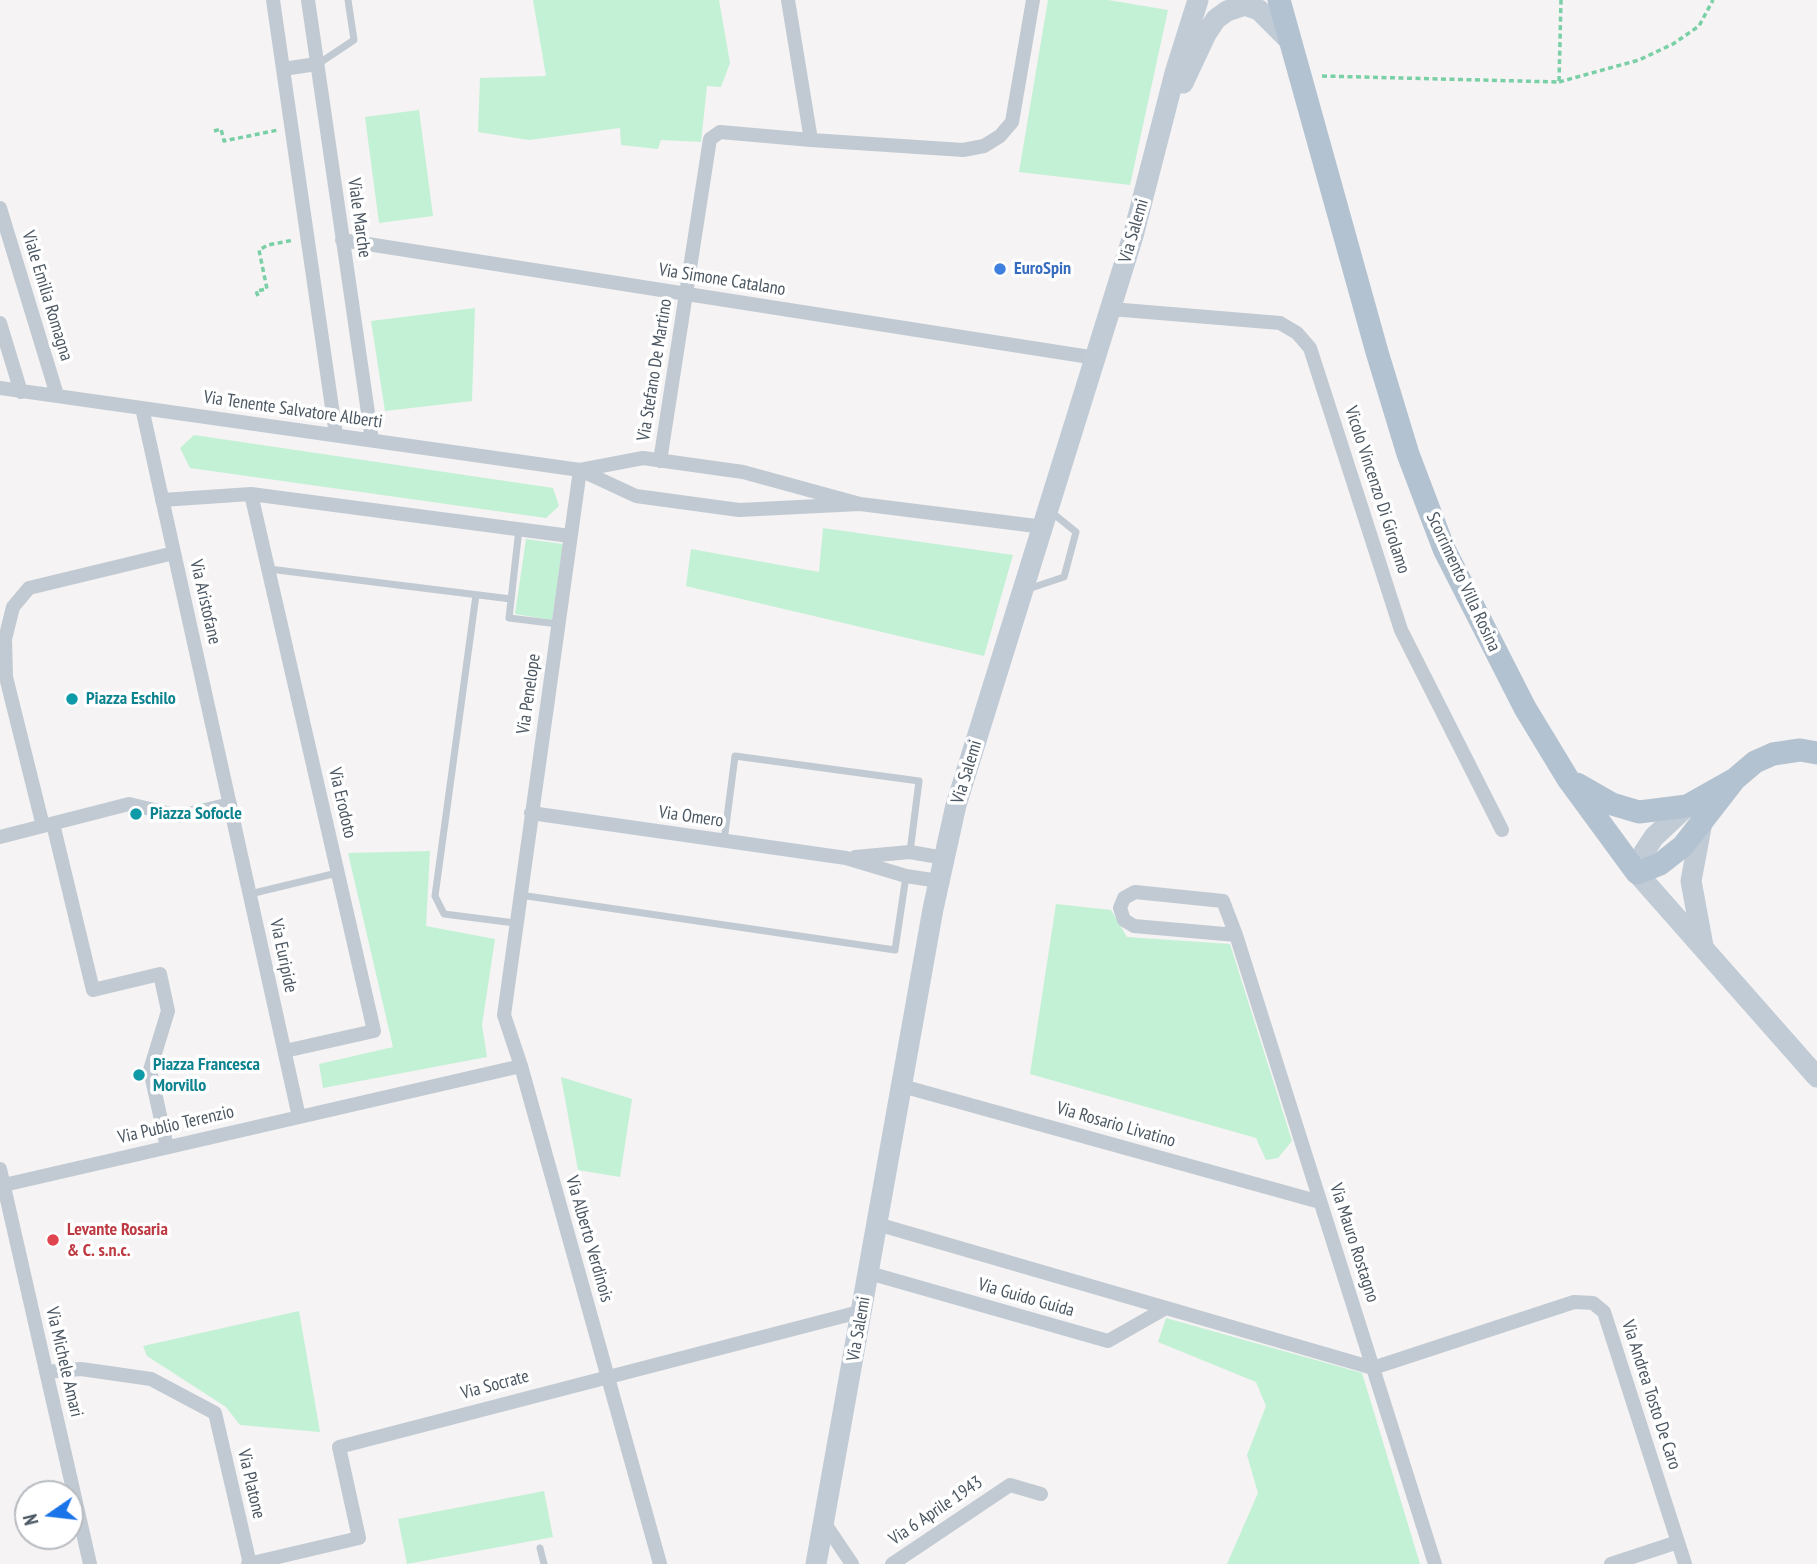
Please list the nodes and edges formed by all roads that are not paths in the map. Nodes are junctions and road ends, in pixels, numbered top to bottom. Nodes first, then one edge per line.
1 (273, 0) edge
2 (308, 0) edge
3 (348, 0) edge
4 (788, 0) edge
5 (1033, 0) edge
6 (1183, 0) edge
7 (1198, 0) edge
8 (1279, 0) edge
9 (1291, 42) junction
10 (317, 64) junction
11 (283, 69) junction
12 (1175, 73) junction
13 (1164, 123) junction
14 (811, 140) junction
15 (0, 208) edge
16 (342, 240) junction
17 (687, 294) junction
18 (1111, 309) junction
19 (0, 323) edge
20 (1096, 358) junction
21 (0, 388) edge
22 (21, 392) junction
23 (57, 395) junction
24 (142, 408) junction
25 (336, 435) junction
26 (372, 440) junction
27 (660, 460) junction
28 (580, 470) junction
29 (251, 494) junction
30 (162, 500) junction
31 (860, 504) junction
32 (1047, 519) junction
33 (519, 529) junction
34 (570, 536) junction
35 (174, 553) junction
36 (269, 569) junction
37 (1024, 590) junction
38 (476, 594) junction
39 (511, 598) junction
40 (558, 624) junction
41 (1817, 753) edge
42 (1568, 779) junction
43 (230, 804) junction
44 (531, 813) junction
45 (1694, 814) junction
46 (48, 825) junction
47 (1502, 830) dead end
48 (0, 837) edge
49 (724, 841) junction
50 (910, 852) junction
51 (846, 858) junction
52 (944, 858) junction
53 (338, 873) junction
54 (1637, 873) junction
55 (906, 876) junction
56 (939, 881) junction
57 (250, 894) junction
58 (519, 895) junction
59 (515, 923) junction
60 (1236, 934) junction
61 (1703, 948) junction
62 (285, 1051) junction
63 (521, 1066) junction
64 (1817, 1077) edge
65 (902, 1086) junction
66 (299, 1117) junction
67 (167, 1147) junction
68 (0, 1169) edge
69 (4, 1185) junction
70 (1320, 1202) junction
71 (877, 1224) junction
72 (869, 1273) junction
73 (1166, 1308) junction
74 (863, 1311) junction
75 (1373, 1368) junction
76 (46, 1372) junction
77 (607, 1376) junction
78 (1041, 1494) dead end
79 (823, 1521) junction
80 (1678, 1542) junction
81 (540, 1548) dead end
82 (90, 1564) edge
83 (249, 1564) edge
84 (544, 1564) edge
85 (660, 1564) edge
86 (816, 1564) edge
87 (852, 1564) edge
88 (892, 1564) edge
89 (1435, 1564) edge
90 (1611, 1564) edge
91 (1685, 1564) edge

1 - 11 street
2 - 10 street, Viale Marche
3 - 10 lane
4 - 14 street
5 - 14 street, Via Stefano De Martino
6 - 12 street
7 - 12 street, Via Salemi
8 - 9 main road, Scorrimento Villa Rosina
9 - 13 street
9 - 42 main road, Scorrimento Villa Rosina
10 - 11 street
10 - 16 street, Viale Marche
11 - 25 street
12 - 13 street, Via Salemi
13 - 18 street, Via Salemi
14 - 17 street, Via Stefano De Martino
15 - 23 street, Viale Emilia Romagna
16 - 17 street, Via Simone Catalano
16 - 26 street, Viale Marche
17 - 20 street, Via Simone Catalano
17 - 27 street, Via Stefano De Martino
18 - 20 street, Via Salemi
18 - 47 street, Vicolo Vincenzo Di Girolamo
19 - 22 street
20 - 32 street, Via Salemi
21 - 22 street, Via Tenente Salvatore Alberti
22 - 23 street, Via Tenente Salvatore Alberti
23 - 24 street, Via Tenente Salvatore Alberti
24 - 25 street, Via Tenente Salvatore Alberti
24 - 30 street, Via Aristofane
25 - 26 street, Via Tenente Salvatore Alberti
26 - 28 street, Via Tenente Salvatore Alberti
27 - 28 street, Via Tenente Salvatore Alberti
27 - 31 street, Via Tenente Salvatore Alberti
28 - 31 street, Via Tenente Salvatore Alberti
28 - 34 street, Via Penelope
29 - 30 street
29 - 33 street
29 - 36 street, Via Erodoto
30 - 35 street, Via Aristofane
31 - 32 street, Via Tenente Salvatore Alberti
32 - 37 street, Via Salemi
32 - 37 lane
33 - 34 street
33 - 39 lane
34 - 40 street, Via Penelope
35 - 43 street, Via Aristofane
35 - 46 street
36 - 38 lane
36 - 53 street, Via Erodoto
37 - 52 street, Via Salemi
38 - 39 lane
38 - 59 lane
39 - 40 lane
40 - 44 street, Via Penelope
41 - 45 main road
42 - 45 main road
42 - 54 main road, Scorrimento Villa Rosina
43 - 46 street
43 - 57 street, Via Euripide
44 - 49 street, Via Omero
44 - 58 street, Via Penelope
45 - 54 main road
45 - 61 street
46 - 48 street
46 - 67 street
49 - 50 lane
49 - 51 street, Via Omero
50 - 51 street
50 - 52 street
51 - 55 street
52 - 56 street, Via Salemi
53 - 57 lane
53 - 62 street, Via Erodoto
54 - 61 street, Scorrimento Villa Rosina
55 - 56 street
55 - 58 lane
56 - 65 street, Via Salemi
57 - 62 street, Via Euripide
58 - 59 street, Via Penelope
59 - 63 street, Via Alberto Verdinois
60 - 60 street, Via Mauro Rostagno
60 - 70 street, Via Mauro Rostagno
61 - 64 street, Scorrimento Villa Rosina
62 - 66 street, Via Euripide
63 - 66 street, Via Publio Terenzio
63 - 77 street, Via Alberto Verdinois
65 - 70 street, Via Rosario Livatino
65 - 71 street, Via Salemi
66 - 67 street, Via Publio Terenzio
67 - 69 street, Via Publio Terenzio
68 - 69 street, Via Michele Amari
69 - 76 street, Via Michele Amari
70 - 75 street, Via Mauro Rostagno
71 - 72 street, Via Salemi
71 - 73 street, Via Guido Guida
72 - 73 street, Via Guido Guida
72 - 74 street, Via Salemi
73 - 75 street, Via Guido Guida
74 - 77 street, Via Socrate
74 - 79 street, Via Salemi
75 - 80 street, Via Andrea Tosto De Caro
75 - 89 street, Via Mauro Rostagno
76 - 82 street, Via Michele Amari
76 - 83 street, Via Platone
77 - 83 street, Via Socrate
77 - 85 street, Via Alberto Verdinois
78 - 88 street, Via 6 Aprile 1943
79 - 86 street, Via Salemi
79 - 87 street
80 - 90 street
80 - 91 street, Via Andrea Tosto De Caro
81 - 84 lane

